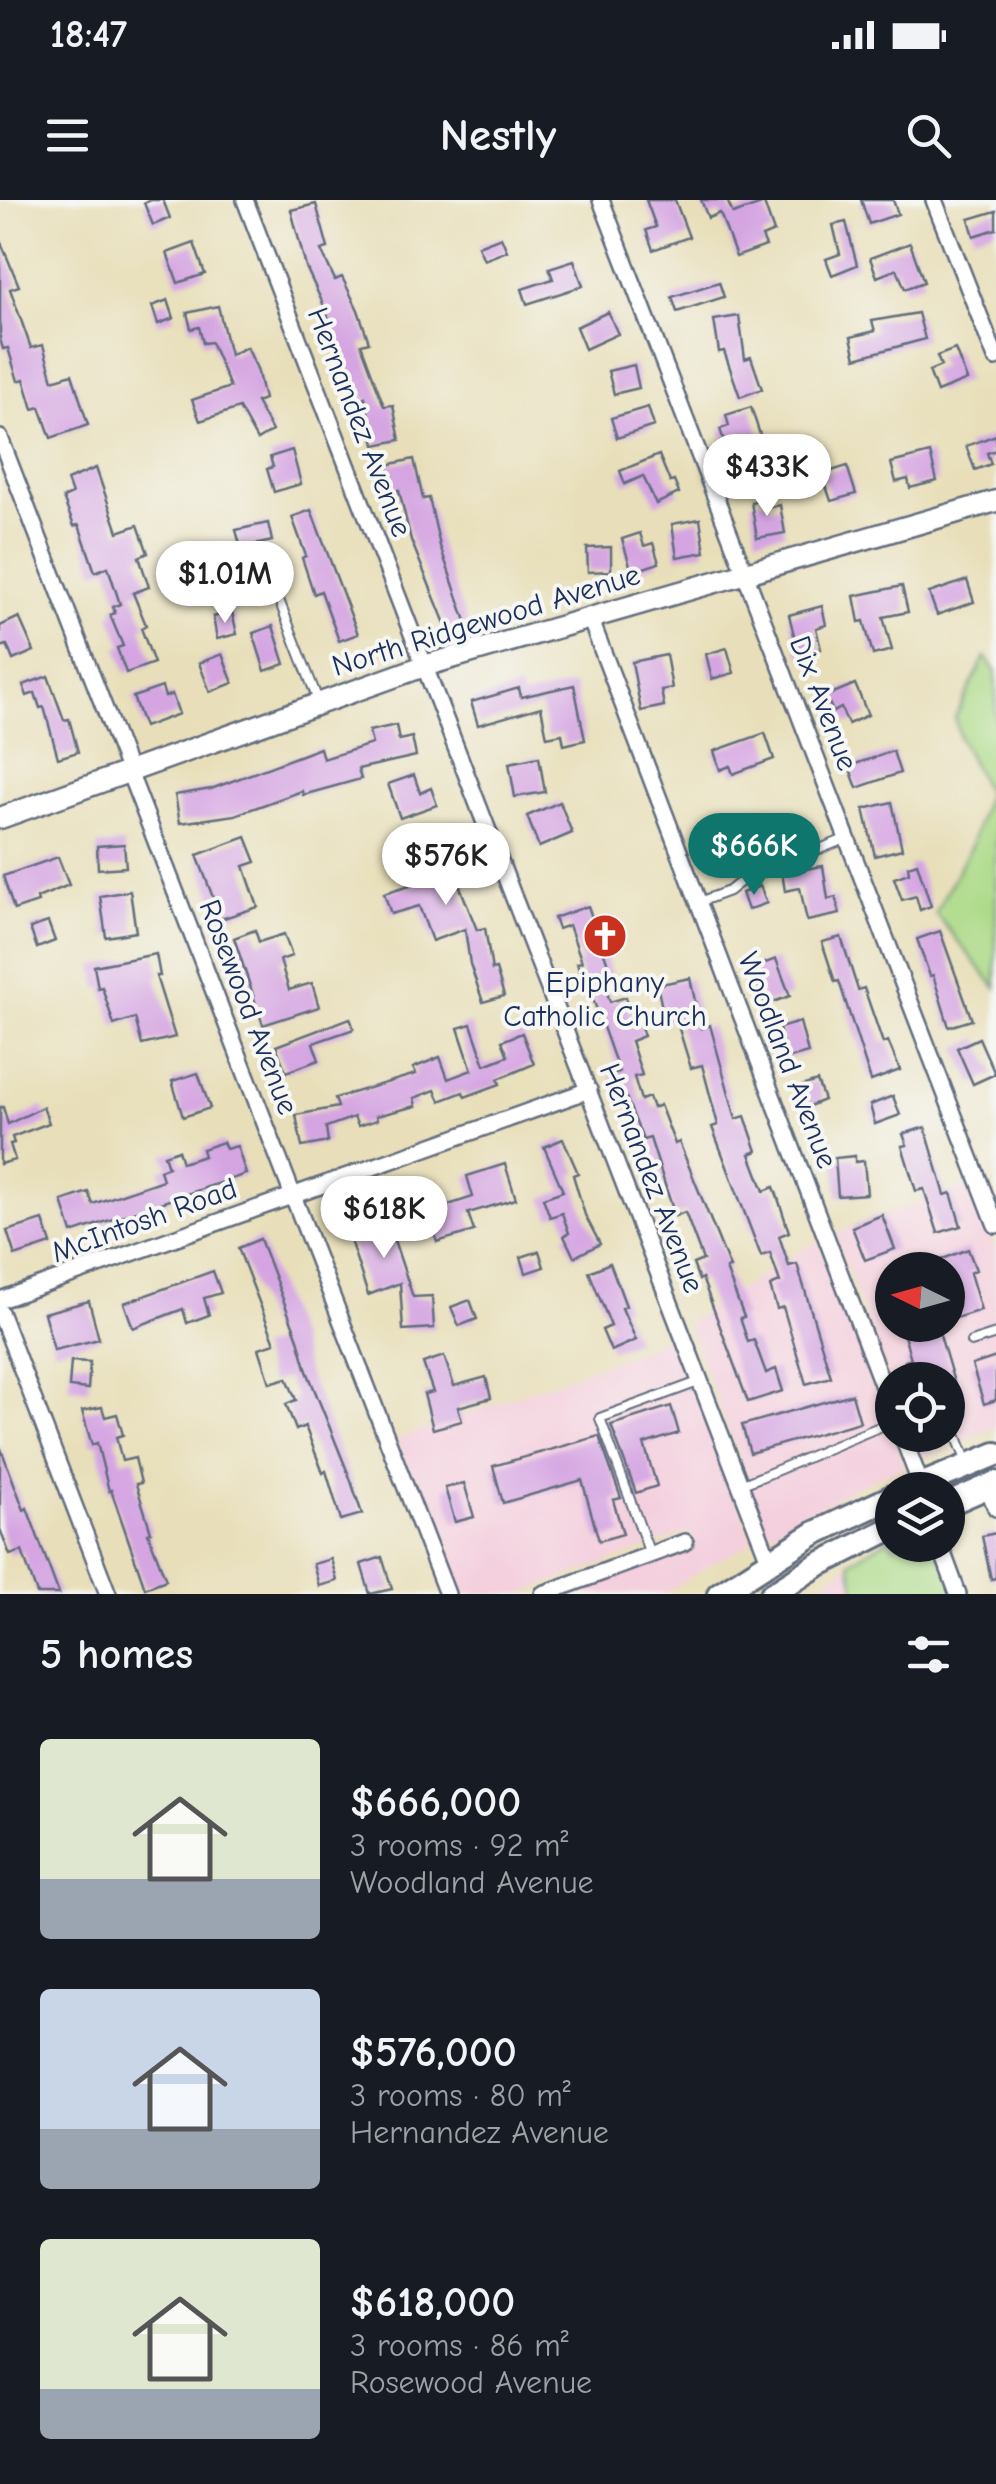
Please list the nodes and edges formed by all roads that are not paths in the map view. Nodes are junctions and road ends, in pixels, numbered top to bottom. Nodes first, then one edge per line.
1 (245, 200) edge
2 (601, 200) edge
3 (934, 200) edge
4 (996, 358) edge
5 (0, 438) edge
6 (996, 501) edge
7 (264, 564) dead end
8 (745, 573) junction
9 (590, 618) junction
10 (424, 666) junction
11 (319, 703) junction
12 (128, 772) junction
13 (0, 818) edge
14 (847, 838) junction
15 (698, 902) junction
16 (589, 1090) junction
17 (292, 1196) junction
18 (996, 1224) edge
19 (0, 1300) edge
20 (0, 1312) edge
21 (996, 1334) edge
22 (971, 1342) dead end
23 (875, 1365) edge
24 (701, 1382) junction
25 (875, 1429) edge
26 (963, 1452) edge
27 (996, 1454) edge
28 (968, 1466) junction
29 (953, 1472) edge
30 (740, 1484) junction
31 (993, 1492) edge
32 (965, 1499) edge
33 (875, 1505) edge
34 (822, 1530) junction
35 (875, 1537) edge
36 (685, 1542) dead end
37 (650, 1554) junction
38 (769, 1560) junction
39 (946, 1562) edge
40 (780, 1589) edge
41 (108, 1594) edge
42 (447, 1594) edge
43 (543, 1594) edge
44 (718, 1594) edge
45 (756, 1594) edge
46 (958, 1594) edge

1 - 10 street, Hernandez Avenue
2 - 8 street, Dix Avenue
3 - 4 street
5 - 12 street, Rosewood Avenue
6 - 8 street, North Ridgewood Avenue
7 - 11 lane
8 - 9 street, North Ridgewood Avenue
8 - 14 street, Dix Avenue
9 - 10 street, North Ridgewood Avenue
9 - 15 street, Woodland Avenue
10 - 11 street, North Ridgewood Avenue
10 - 16 street, Hernandez Avenue
11 - 12 street, North Ridgewood Avenue
12 - 13 street, North Ridgewood Avenue
12 - 17 street, Rosewood Avenue
14 - 15 lane
14 - 18 street, Dix Avenue
15 - 23 street, Woodland Avenue
16 - 17 street, McIntosh Road
16 - 24 street, Hernandez Avenue
17 - 19 street, McIntosh Road
17 - 42 street, Rosewood Avenue
20 - 41 street
21 - 22 lane
24 - 30 street, Hernandez Avenue
24 - 37 lane
25 - 30 lane
26 - 28 lane
27 - 28 main road
28 - 29 main road
30 - 38 street, Hernandez Avenue
31 - 32 main road
33 - 34 main road
34 - 38 main road
34 - 40 main road
35 - 40 main road
36 - 37 street
37 - 43 street
38 - 44 main road
38 - 45 main road
39 - 46 street

